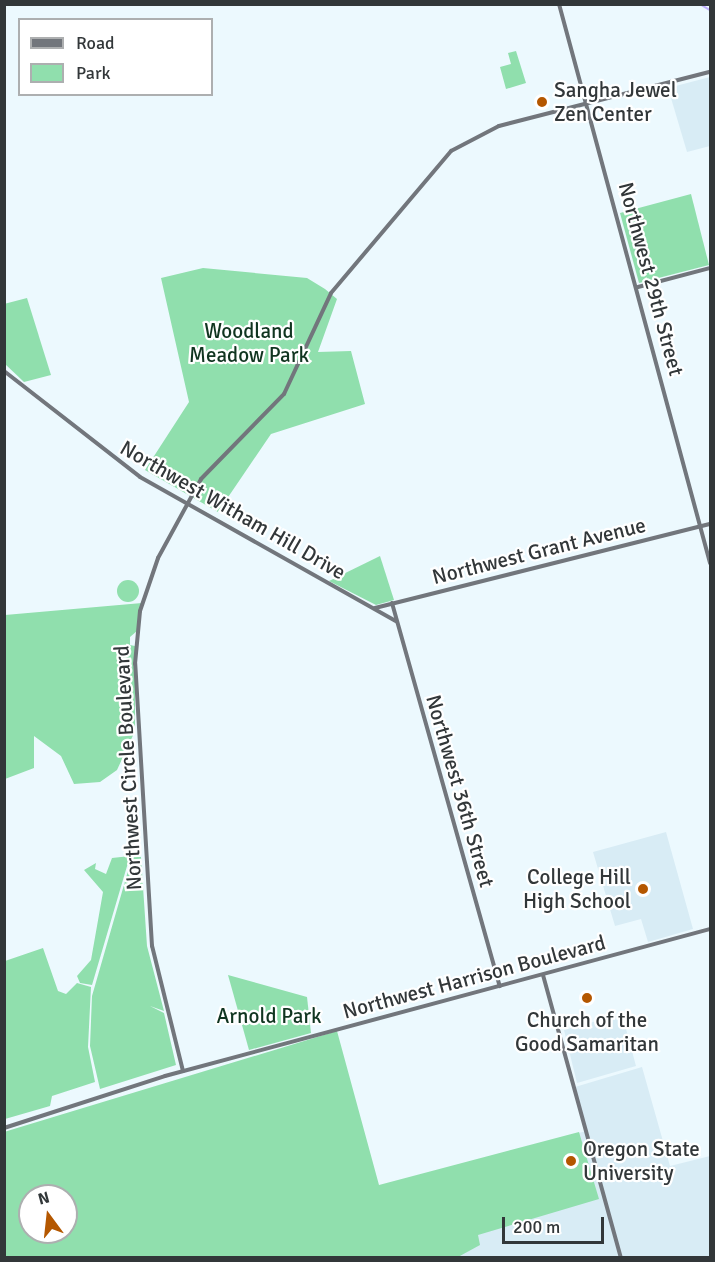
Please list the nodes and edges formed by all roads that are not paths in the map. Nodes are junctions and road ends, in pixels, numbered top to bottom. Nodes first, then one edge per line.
1 (559, 4) edge
2 (711, 72) edge
3 (587, 103) junction
4 (711, 268) edge
5 (638, 287) junction
6 (4, 371) edge
7 (188, 504) junction
8 (711, 524) edge
9 (703, 526) junction
10 (711, 563) edge
11 (392, 603) junction
12 (374, 608) junction
13 (396, 621) junction
14 (711, 929) edge
15 (543, 975) junction
16 (500, 986) junction
17 (183, 1071) junction
18 (4, 1128) edge
19 (621, 1257) edge

1 - 3 main road, Northwest 29th Street
2 - 3 main road, Northwest Circle Boulevard
3 - 5 main road, Northwest 29th Street
3 - 7 main road, Northwest Circle Boulevard
4 - 5 main road
5 - 9 main road, Northwest 29th Street
6 - 7 main road, Northwest Witham Hill Drive
7 - 12 main road, Northwest Witham Hill Drive
7 - 17 main road, Northwest Circle Boulevard
8 - 9 main road, Northwest Grant Avenue
9 - 10 main road, Northwest 29th Street
9 - 11 main road, Northwest Grant Avenue
11 - 12 main road, Northwest Grant Avenue
11 - 13 main road, Northwest 36th Street
12 - 13 main road, Northwest Witham Hill Drive
13 - 16 main road, Northwest 36th Street
14 - 15 main road, Northwest Harrison Boulevard
15 - 16 main road, Northwest Harrison Boulevard
15 - 19 main road
16 - 17 main road, Northwest Harrison Boulevard
17 - 18 main road, Northwest Harrison Boulevard

